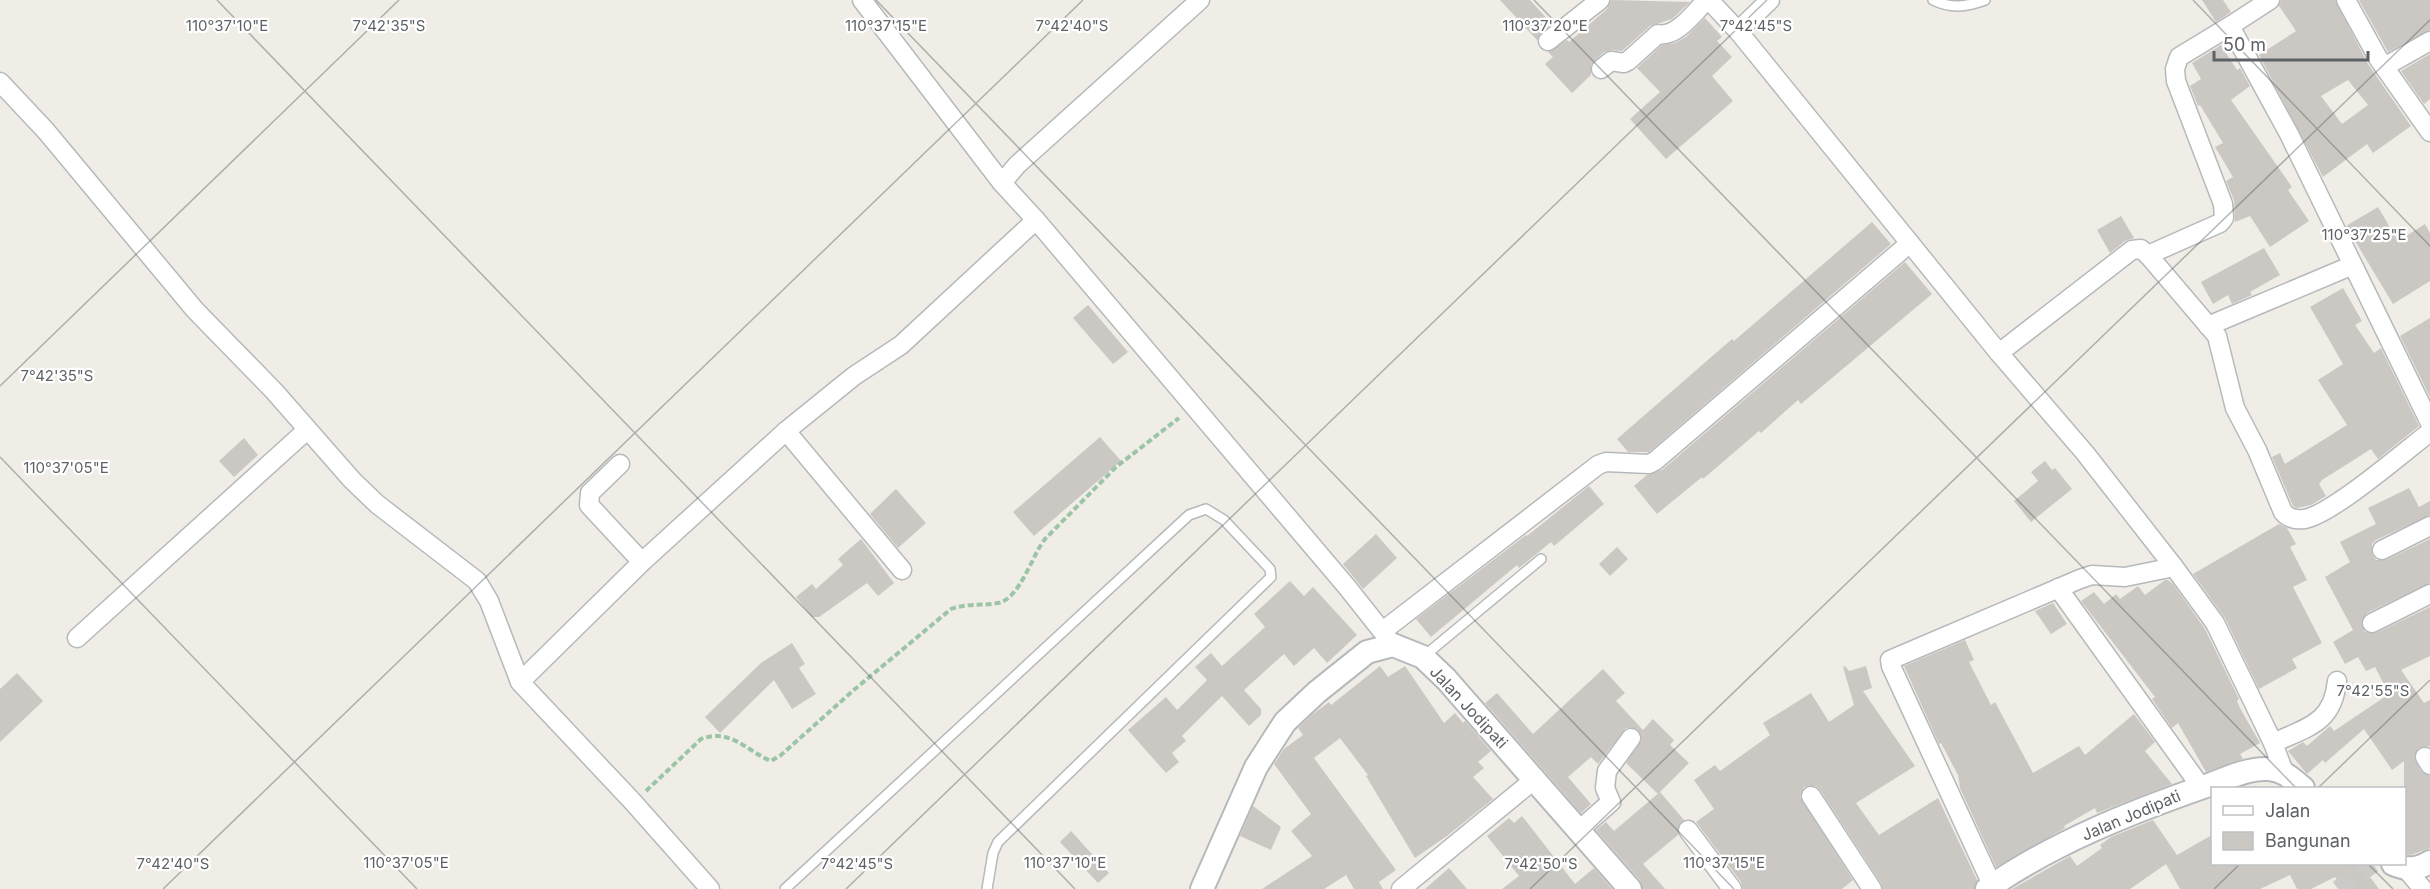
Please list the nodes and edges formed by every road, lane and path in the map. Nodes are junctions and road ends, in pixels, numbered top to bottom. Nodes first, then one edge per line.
1 (862, 0) edge
2 (1200, 0) edge
3 (1600, 0) edge
4 (1708, 0) edge
5 (1770, 0) edge
6 (1933, 0) edge
7 (1985, 0) edge
8 (2270, 0) edge
9 (2346, 0) edge
10 (2230, 26) junction
11 (1738, 31) junction
12 (1548, 41) dead end
13 (2430, 41) edge
14 (2384, 67) junction
15 (1601, 69) dead end
16 (0, 82) edge
17 (2430, 132) edge
18 (1002, 183) junction
19 (1036, 220) junction
20 (1910, 243) junction
21 (2148, 255) junction
22 (2353, 265) junction
23 (2208, 326) junction
24 (1999, 353) junction
25 (1194, 406) junction
26 (2430, 423) edge
27 (307, 430) junction
28 (786, 431) junction
29 (2430, 432) edge
30 (620, 464) dead end
31 (2430, 526) edge
32 (2382, 550) dead end
33 (1541, 559) dead end
34 (642, 562) junction
35 (2174, 567) junction
36 (902, 570) dead end
37 (2058, 588) junction
38 (2430, 594) edge
39 (2372, 623) dead end
40 (77, 638) dead end
41 (1389, 638) junction
42 (1423, 657) junction
43 (2337, 681) dead end
44 (520, 682) junction
45 (1631, 738) dead end
46 (2273, 743) junction
47 (2284, 772) junction
48 (1535, 779) junction
49 (2201, 787) junction
50 (2301, 787) edge
51 (1811, 796) dead end
52 (633, 802) junction
53 (1688, 830) dead end
54 (1578, 831) junction
55 (2430, 862) edge
56 (2400, 866) edge
57 (1404, 888) edge
58 (1991, 888) edge
59 (710, 889) edge
60 (785, 889) edge
61 (987, 889) edge
62 (1202, 889) edge
63 (1630, 889) edge
64 (1732, 889) edge
65 (1872, 889) edge
66 (2423, 889) edge

1 - 18 street
2 - 18 street
3 - 12 street
4 - 11 street
4 - 15 street
5 - 11 street
6 - 7 lane
8 - 10 street
9 - 14 street
10 - 21 street
10 - 22 street
11 - 20 street
13 - 14 street
14 - 17 street
16 - 27 street
18 - 19 street
19 - 25 street
19 - 28 street
20 - 24 street
20 - 41 street
21 - 23 street
21 - 24 street
22 - 23 street
22 - 26 street
23 - 29 street
24 - 35 street
25 - 41 street
25 - 52 path
27 - 40 street
27 - 44 street
28 - 34 street
28 - 36 street
30 - 34 street
31 - 32 street
33 - 42 lane
34 - 44 street
35 - 37 street
35 - 46 street
37 - 49 street
37 - 58 street
38 - 39 street
41 - 42 street, Jalan Jodipati
41 - 62 street
42 - 48 street, Jalan Jodipati
43 - 46 street
44 - 52 street
45 - 54 street
46 - 47 street
47 - 49 street, Jalan Jodipati
47 - 50 street
48 - 54 street, Jalan Jodipati
48 - 57 street
49 - 58 street, Jalan Jodipati
51 - 65 street
52 - 59 street
53 - 64 street
54 - 63 street, Jalan Jodipati
55 - 56 street
56 - 66 street
60 - 61 lane

